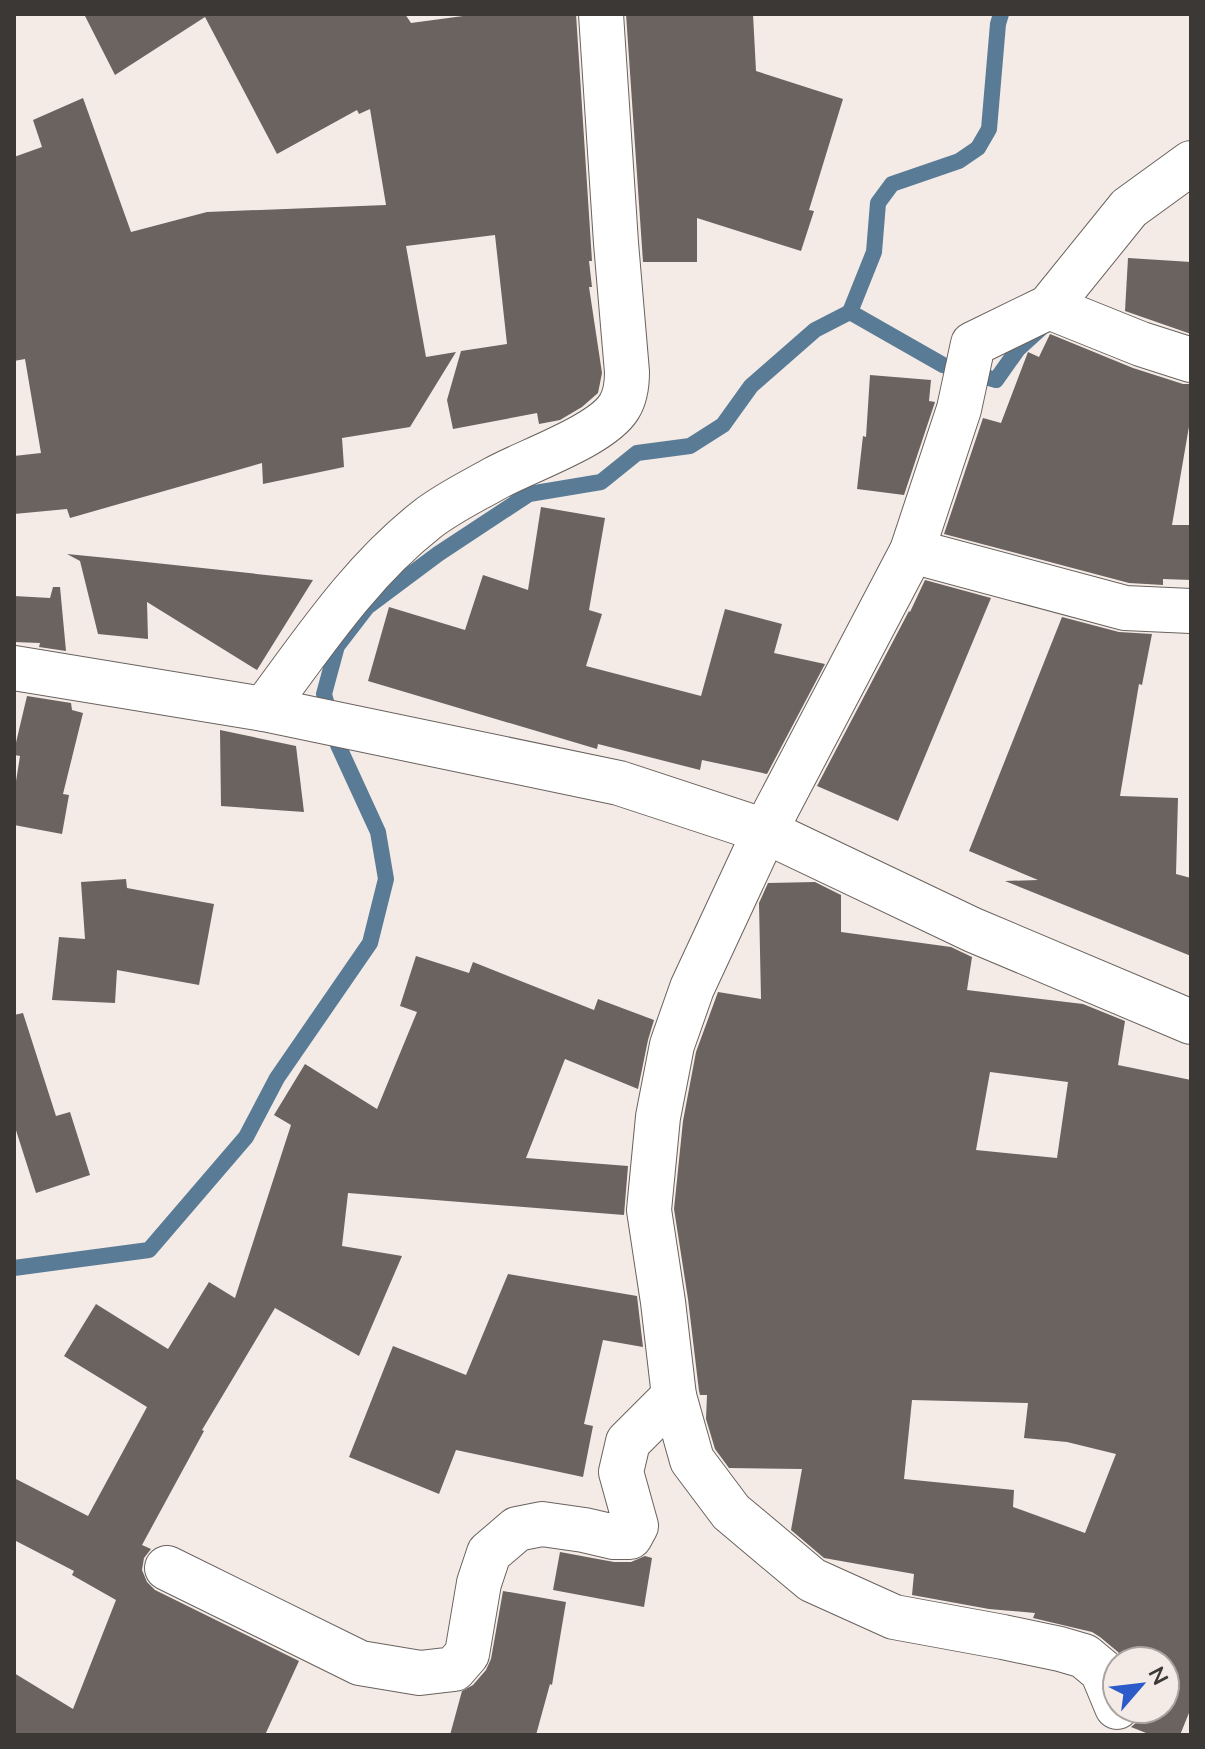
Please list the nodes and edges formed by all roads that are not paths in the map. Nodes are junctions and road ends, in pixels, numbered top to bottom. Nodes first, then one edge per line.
1 (601, 14) edge
2 (1191, 163) edge
3 (1049, 307) junction
4 (1191, 360) edge
5 (912, 551) junction
6 (1191, 611) edge
7 (14, 668) edge
8 (264, 709) junction
9 (765, 831) junction
10 (1191, 1022) edge
11 (674, 1396) junction
12 (167, 1568) dead end
13 (1101, 1670) edge

1 - 8 street
2 - 3 street
3 - 4 street
3 - 5 street
5 - 6 street
5 - 9 street
7 - 8 street
8 - 9 street
9 - 10 street
9 - 11 street
11 - 12 street
11 - 13 street

